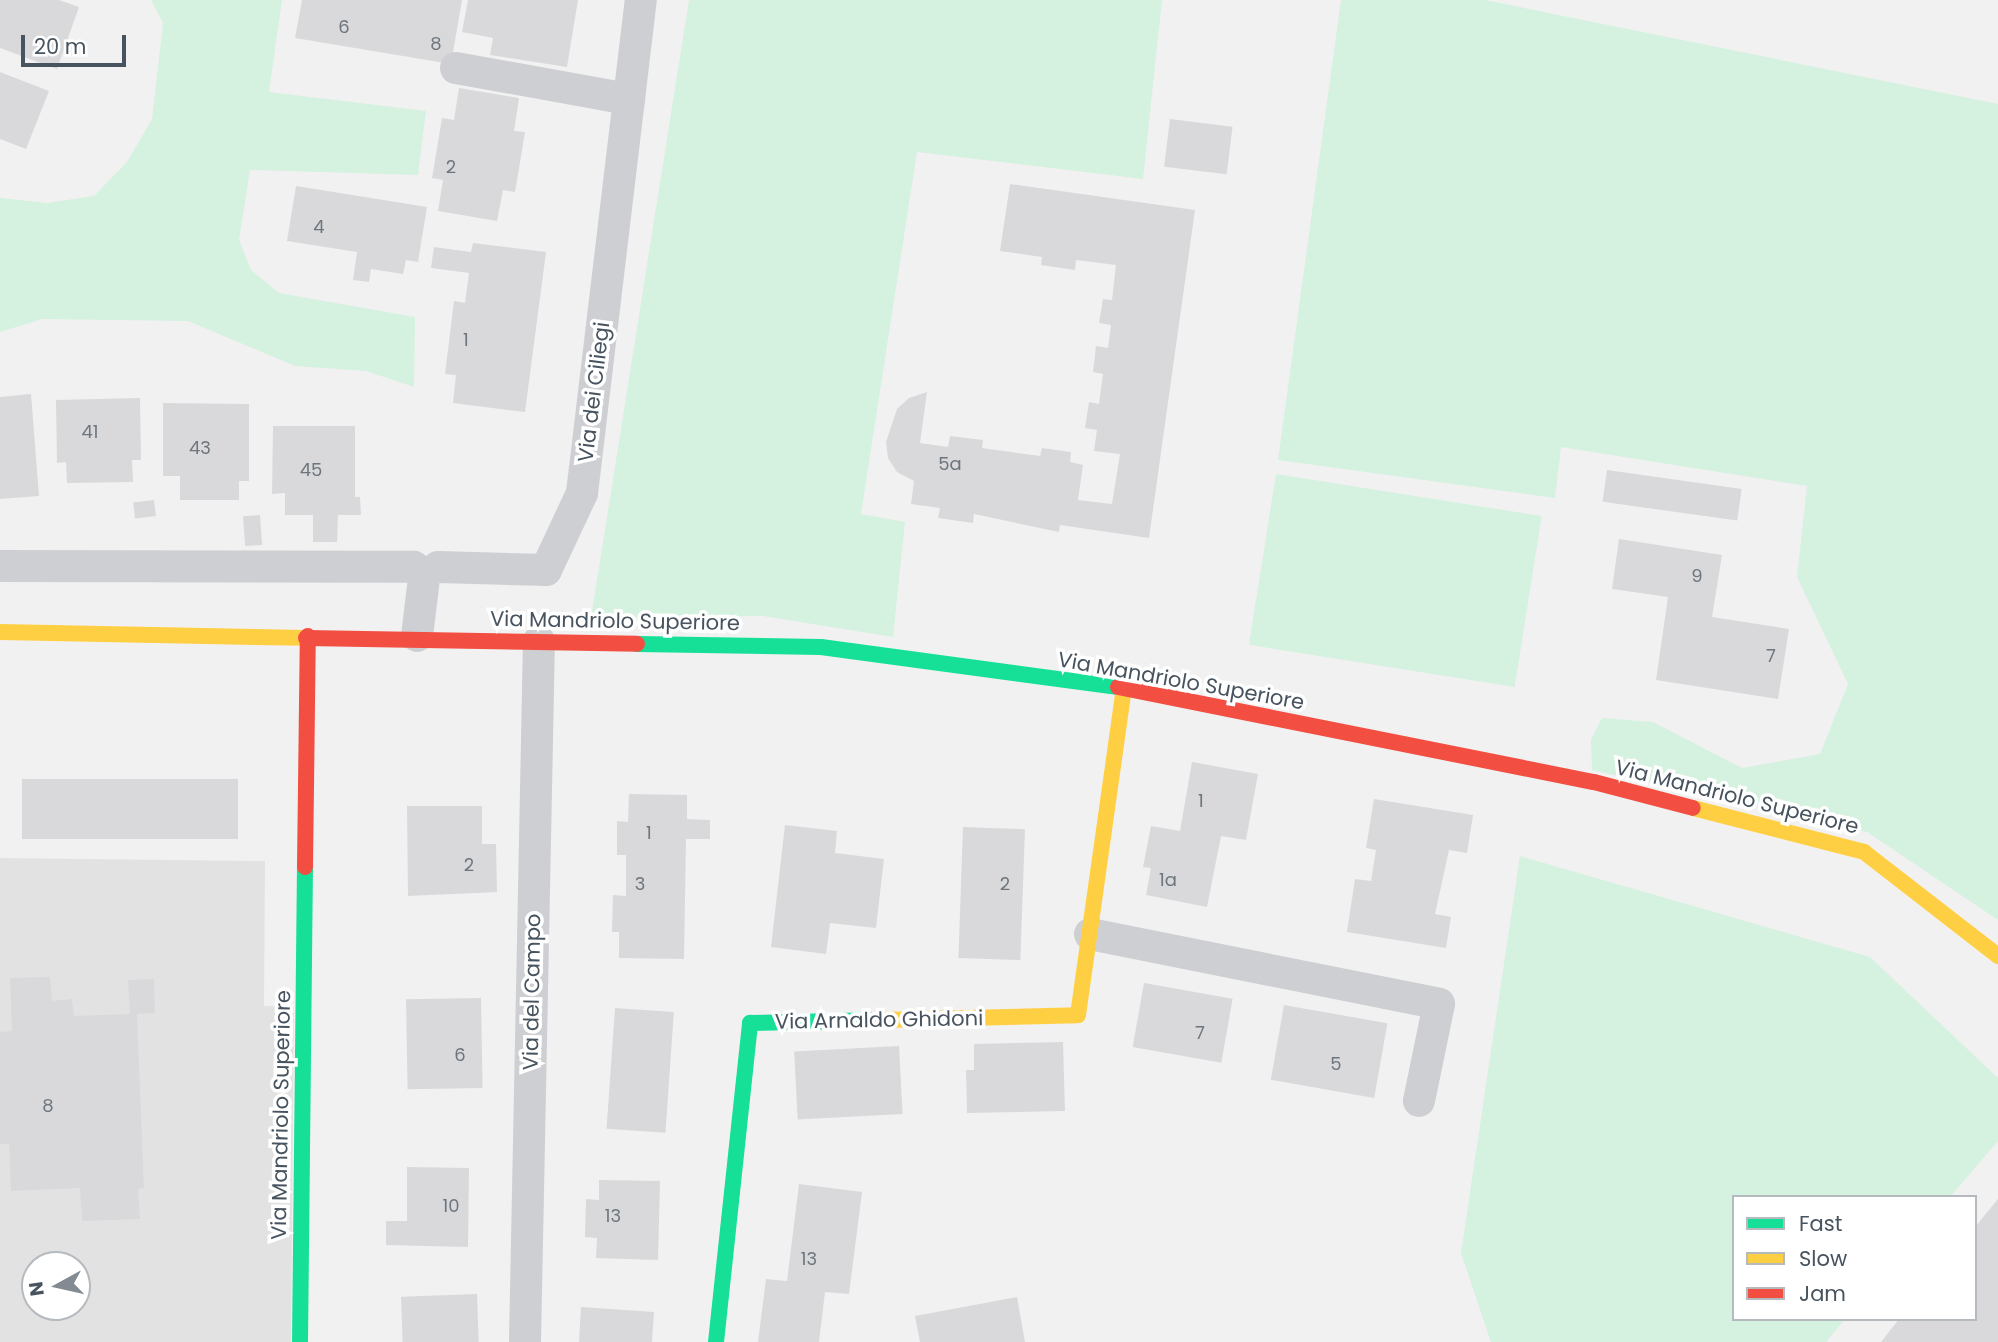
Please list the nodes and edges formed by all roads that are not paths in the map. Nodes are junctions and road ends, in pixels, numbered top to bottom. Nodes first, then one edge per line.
1 (641, 0) edge
2 (456, 68) dead end
3 (629, 99) junction
4 (0, 566) edge
5 (425, 571) junction
6 (0, 632) edge
7 (308, 636) junction
8 (416, 636) junction
9 (538, 641) junction
10 (1124, 688) junction
11 (1090, 934) junction
12 (1998, 956) edge
13 (1419, 1101) dead end
14 (300, 1342) edge
15 (525, 1342) edge
16 (716, 1342) edge

1 - 3 street, Via dei Ciliegi
2 - 3 street
3 - 5 street, Via dei Ciliegi
4 - 5 street, Via dei Ciliegi
5 - 8 street
6 - 7 street, Via Mandriolo Superiore
7 - 8 street, Via Mandriolo Superiore
7 - 14 street, Via Mandriolo Superiore
8 - 9 street, Via Mandriolo Superiore
9 - 10 street, Via Mandriolo Superiore
9 - 15 street, Via del Campo
10 - 11 street, Via Arnaldo Ghidoni
10 - 12 street, Via Mandriolo Superiore
11 - 13 street
11 - 16 street, Via Arnaldo Ghidoni

